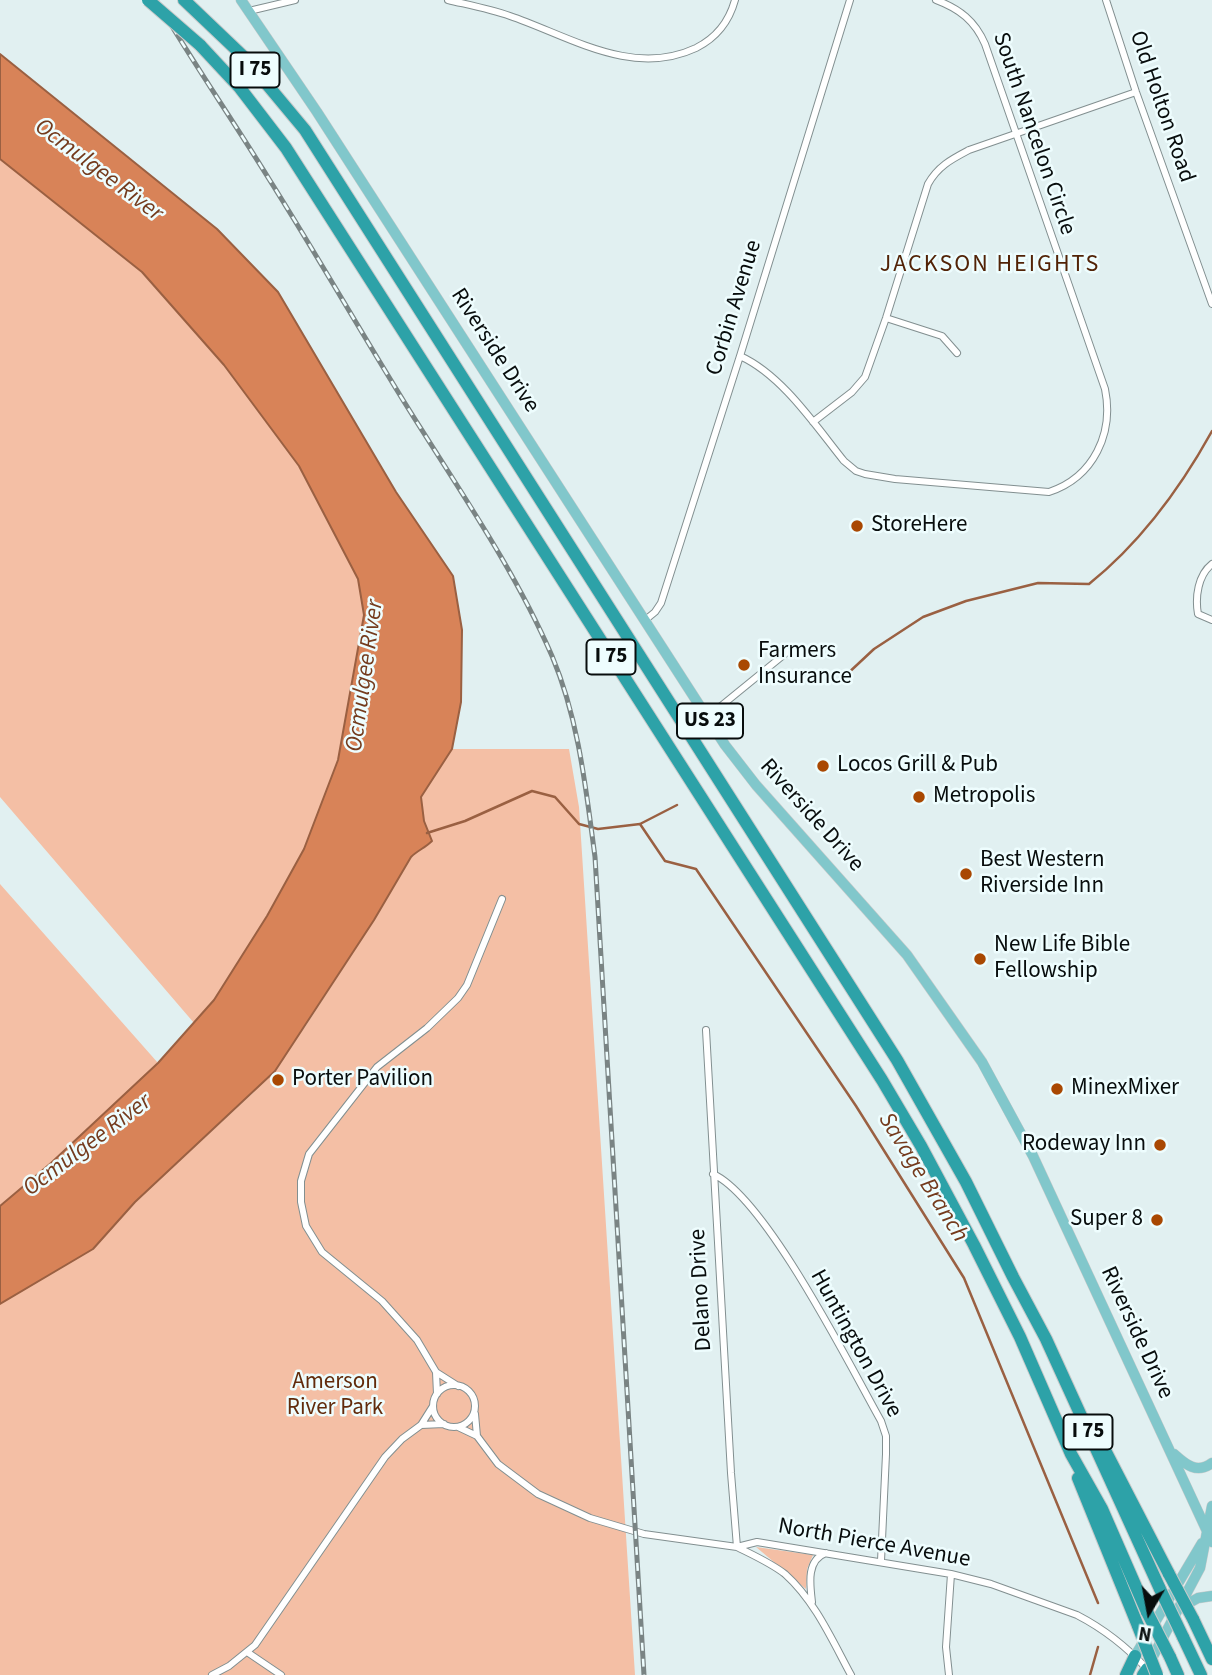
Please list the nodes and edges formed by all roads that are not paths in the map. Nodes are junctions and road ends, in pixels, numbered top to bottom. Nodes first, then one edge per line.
1 (148, 0) edge
2 (184, 0) edge
3 (241, 0) edge
4 (295, 0) edge
5 (448, 0) edge
6 (735, 0) edge
7 (850, 0) edge
8 (936, 0) edge
9 (1106, 0) edge
10 (249, 11) junction
11 (1136, 92) junction
12 (1016, 134) junction
13 (1212, 304) edge
14 (886, 318) junction
15 (957, 354) dead end
16 (740, 356) junction
17 (813, 422) junction
18 (1212, 564) edge
19 (1212, 620) edge
20 (644, 621) junction
21 (791, 649) dead end
22 (705, 714) junction
23 (502, 899) dead end
24 (706, 1030) dead end
25 (713, 1174) junction
26 (436, 1372) junction
27 (1064, 1375) junction
28 (458, 1386) junction
29 (437, 1395) junction
30 (433, 1406) junction
31 (474, 1410) junction
32 (444, 1424) junction
33 (421, 1425) junction
34 (458, 1427) junction
35 (477, 1436) junction
36 (1170, 1450) junction
37 (1071, 1454) junction
38 (1212, 1463) edge
39 (1212, 1506) edge
40 (1211, 1537) edge
41 (737, 1547) junction
42 (827, 1552) junction
43 (881, 1562) junction
44 (951, 1574) junction
45 (1212, 1596) edge
46 (812, 1605) junction
47 (1180, 1608) junction
48 (247, 1652) junction
49 (1135, 1656) junction
50 (1212, 1659) edge
51 (1149, 1673) edge
52 (212, 1675) edge
53 (281, 1675) edge
54 (851, 1675) edge
55 (949, 1675) edge
56 (1126, 1675) edge
57 (1178, 1675) edge
58 (1202, 1675) edge

1 - 37 highway, I 75, bridge
2 - 27 highway, I 75
3 - 10 main road, Riverside Drive / US 23
4 - 10 street
5 - 6 street
7 - 16 street, Corbin Avenue
8 - 12 street, South Nancelon Circle
9 - 11 street, Old Holton Road
10 - 20 main road, Riverside Drive / US 23
11 - 12 street
11 - 13 street, Old Holton Road
12 - 14 street
12 - 17 street, South Nancelon Circle
14 - 15 street
14 - 17 street
16 - 17 street
16 - 20 street, Corbin Avenue
18 - 19 street
20 - 22 main road, Riverside Drive / US 23
21 - 22 street
22 - 36 main road, Riverside Drive / US 23
23 - 26 street
24 - 25 street, Delano Drive
25 - 41 street, Delano Drive
25 - 43 street, Huntington Drive
26 - 28 street
26 - 29 street
27 - 50 highway, bridge
27 - 58 highway, I 75, bridge
28 - 29 street
28 - 31 street
29 - 30 street
30 - 32 street
30 - 33 street
31 - 34 street
31 - 35 street
32 - 33 street
32 - 34 street
33 - 48 street
34 - 35 street, North Pierce Avenue
35 - 41 street, North Pierce Avenue
36 - 38 main road
36 - 40 main road, Riverside Drive / US 23
37 - 51 highway, bridge
37 - 57 highway, I 75, bridge
39 - 40 main road
40 - 47 main road
40 - 49 main road
41 - 42 street, North Pierce Avenue
41 - 46 street
42 - 43 street, North Pierce Avenue
42 - 46 street
43 - 44 street, North Pierce Avenue
44 - 49 street, North Pierce Avenue
44 - 55 street
45 - 47 main road
46 - 54 street
47 - 51 main road
48 - 52 street
48 - 53 street
49 - 51 street, North Pierce Avenue
49 - 56 highway

